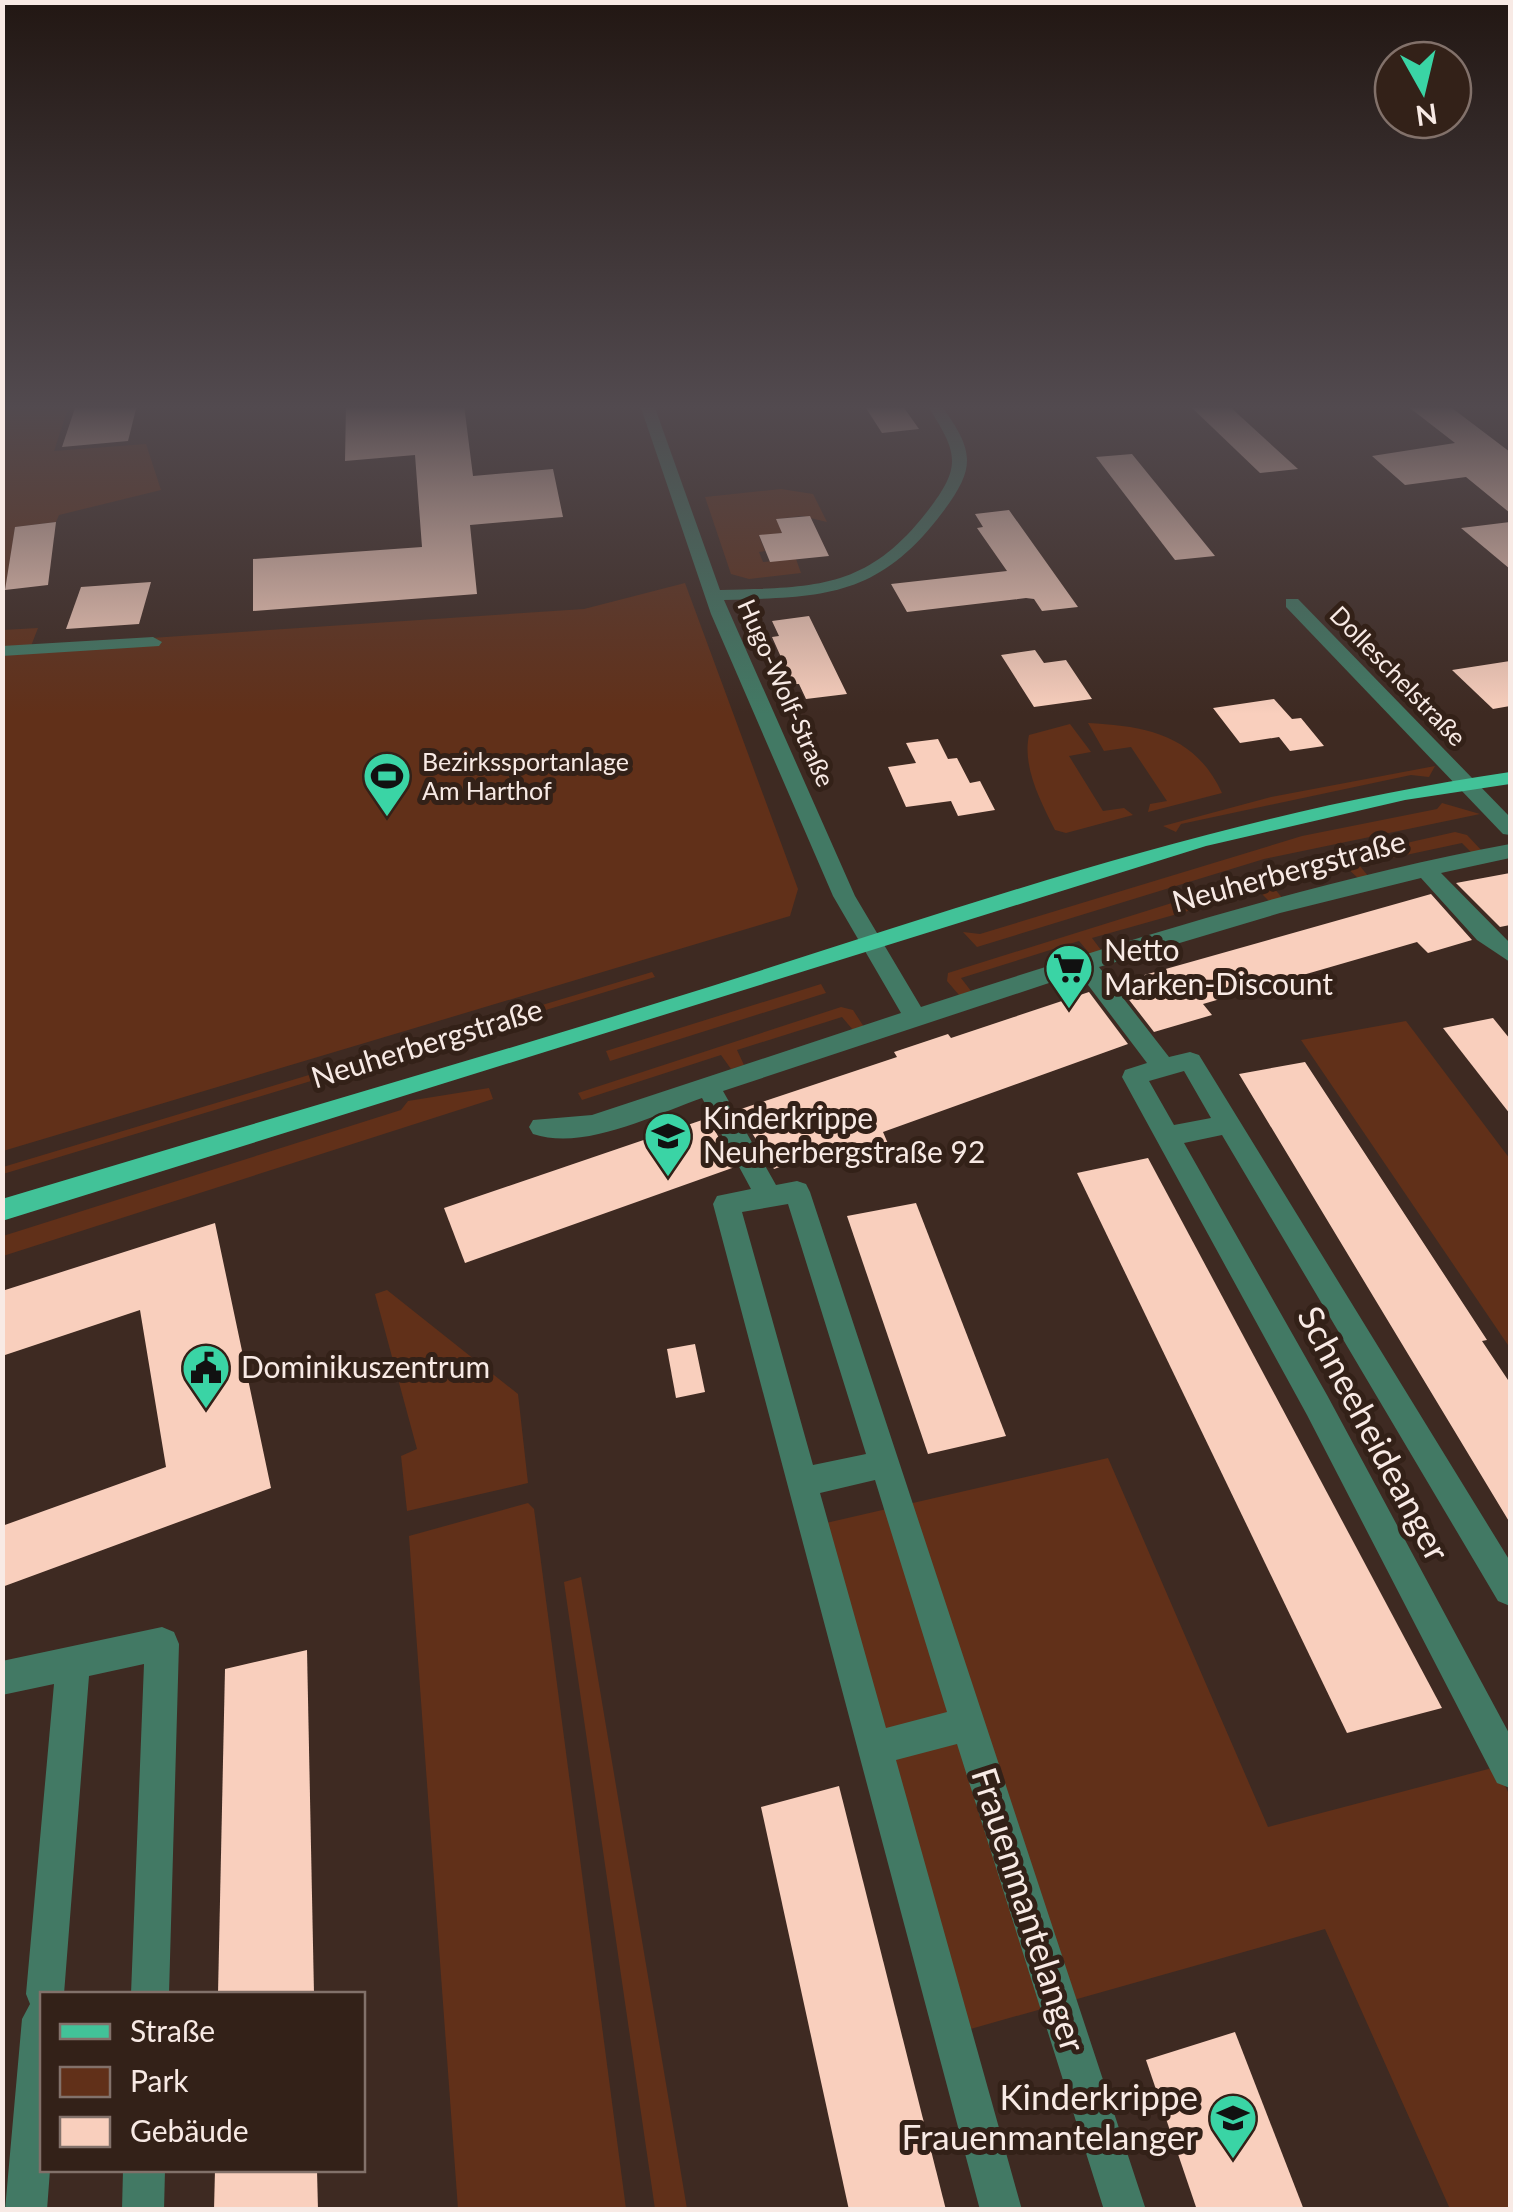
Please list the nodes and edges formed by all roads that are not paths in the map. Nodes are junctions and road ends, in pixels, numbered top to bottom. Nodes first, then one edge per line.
1 (682, 508) edge
2 (938, 508) edge
3 (712, 595) junction
4 (1292, 603) dead end
5 (153, 642) dead end
6 (2, 651) edge
7 (1510, 778) edge
8 (1467, 784) junction
9 (1510, 829) edge
10 (1510, 851) edge
11 (1424, 868) junction
12 (870, 942) junction
13 (1510, 954) edge
14 (1084, 963) junction
15 (916, 1018) junction
16 (1163, 1067) junction
17 (708, 1087) junction
18 (1229, 1124) junction
19 (542, 1126) dead end
20 (1167, 1136) junction
21 (768, 1198) junction
22 (2, 1210) edge
23 (884, 1464) junction
24 (802, 1482) junction
25 (1510, 1590) edge
26 (73, 1662) junction
27 (2, 1678) edge
28 (967, 1724) junction
29 (876, 1748) junction
30 (1510, 1770) edge
31 (45, 1992) edge
32 (150, 1992) edge
33 (40, 2043) edge
34 (144, 2172) edge
35 (26, 2210) edge
36 (143, 2210) edge
37 (1002, 2210) edge
38 (1125, 2210) edge

1 - 3 street, Hugo-Wolf-Straße
2 - 3 street
3 - 12 street, Hugo-Wolf-Straße
4 - 8 street, Dolleschelstraße
5 - 6 street
7 - 8 main road, Neuherbergstraße
8 - 9 street
8 - 12 main road, Neuherbergstraße
10 - 11 street, Neuherbergstraße
11 - 13 street
11 - 14 street, Neuherbergstraße
12 - 15 street
12 - 22 main road, Neuherbergstraße
14 - 15 street, Neuherbergstraße
14 - 16 street
15 - 17 street, Neuherbergstraße
16 - 18 street, Schneeheideanger
16 - 20 street, Schneeheideanger
17 - 19 street, Neuherbergstraße
17 - 21 street
18 - 20 street
18 - 25 street, Schneeheideanger
20 - 30 street, Schneeheideanger
21 - 23 street, Frauenmantelanger
21 - 24 street
23 - 24 street
23 - 28 street, Frauenmantelanger
24 - 29 street
26 - 27 street
26 - 31 street
26 - 32 street
28 - 29 street
28 - 38 street, Frauenmantelanger
29 - 37 street
33 - 35 street
34 - 36 street

